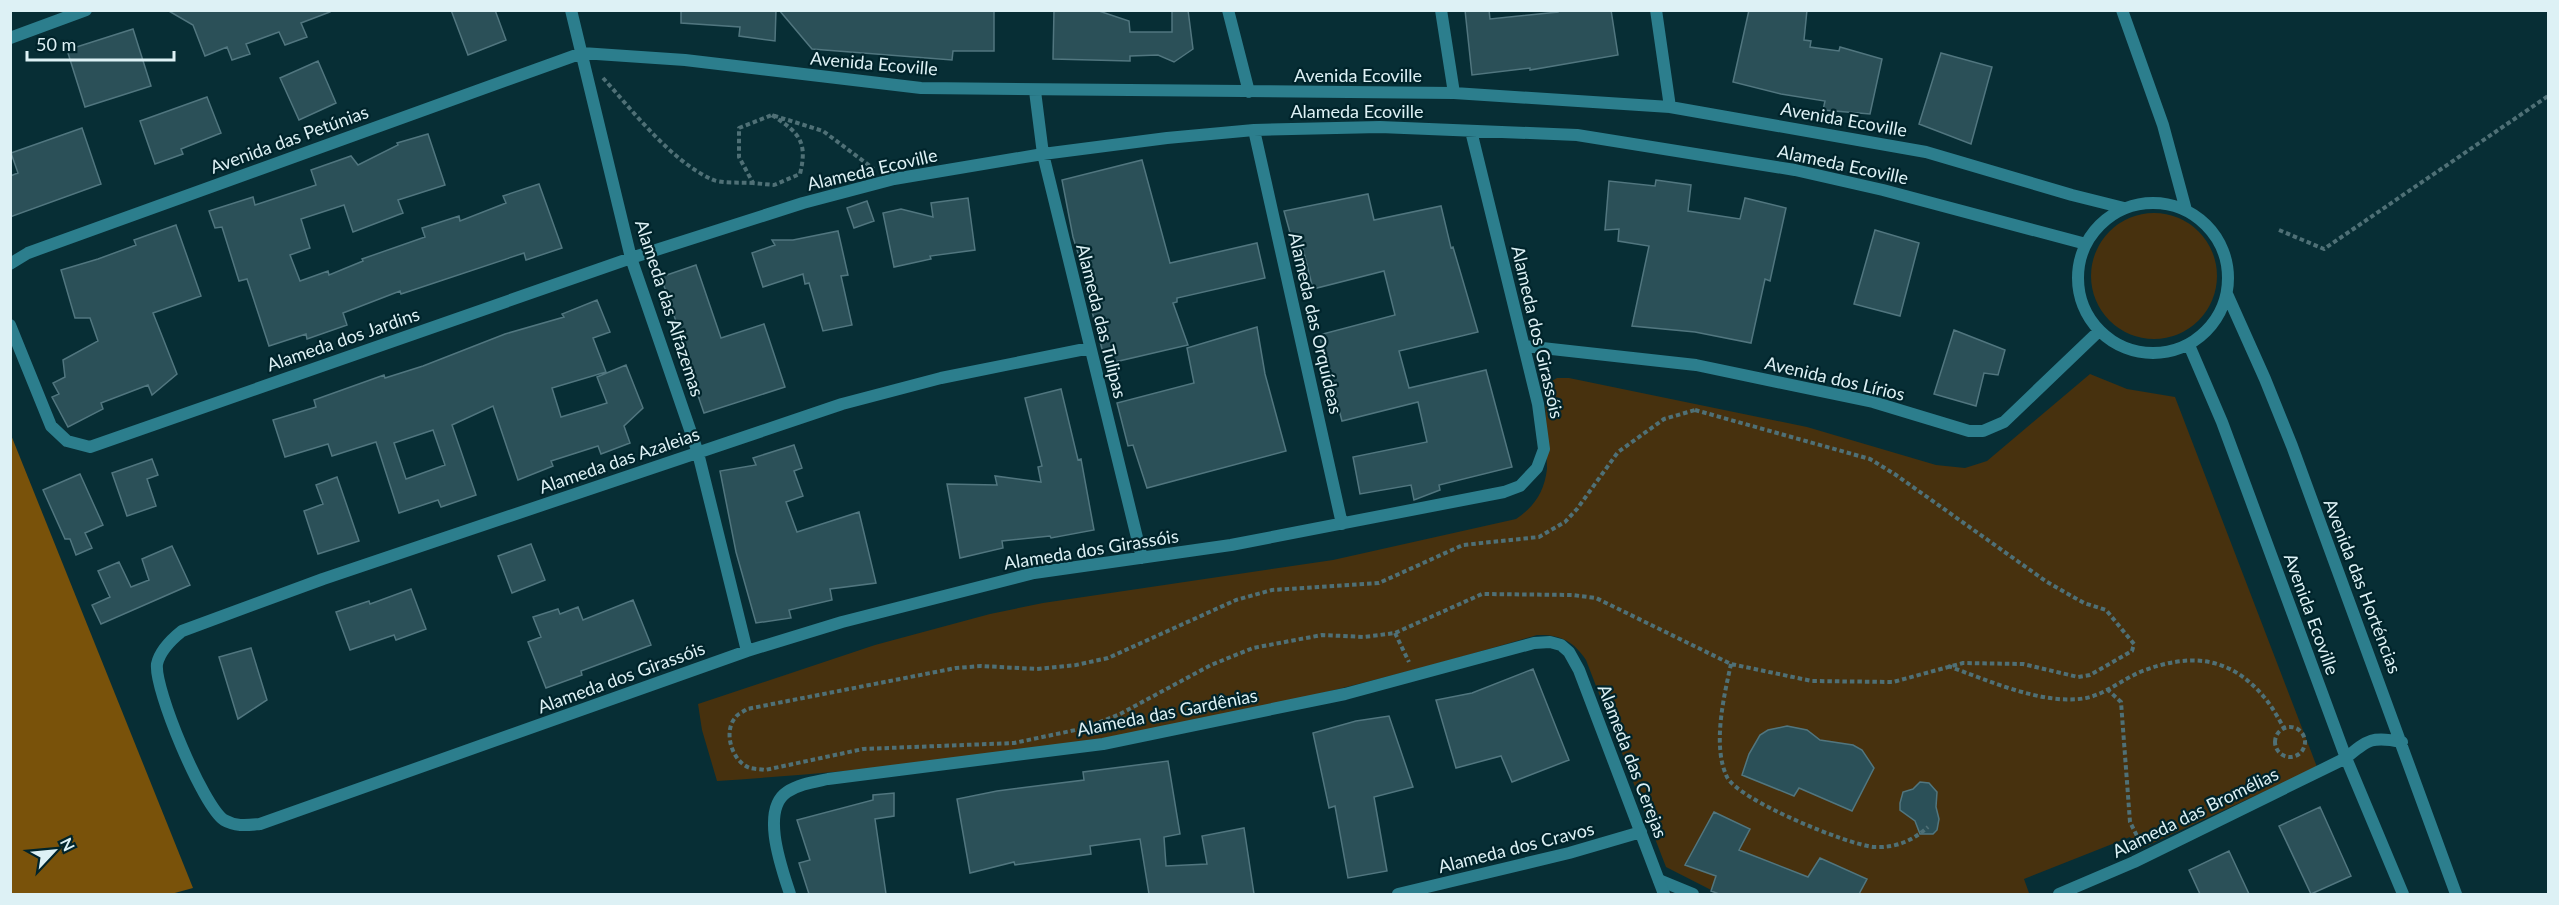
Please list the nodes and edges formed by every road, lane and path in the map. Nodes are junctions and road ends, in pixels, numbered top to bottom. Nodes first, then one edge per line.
1 (86, 10) edge
2 (571, 10) edge
3 (1228, 10) edge
4 (1441, 10) edge
5 (1656, 10) edge
6 (2121, 10) edge
7 (10, 38) edge
8 (582, 53) junction
9 (1035, 91) junction
10 (1249, 92) junction
11 (1454, 93) junction
12 (2548, 96) edge
13 (1670, 107) junction
14 (772, 115) junction
15 (1254, 130) junction
16 (1471, 131) junction
17 (1043, 154) junction
18 (894, 179) junction
19 (753, 183) junction
20 (2124, 208) junction
21 (2186, 210) junction
22 (2279, 230) dead end
23 (2086, 244) junction
24 (631, 258) junction
25 (10, 264) edge
26 (2227, 294) junction
27 (10, 325) edge
28 (2099, 331) junction
29 (2189, 345) junction
30 (1524, 346) junction
31 (1090, 348) junction
32 (698, 453) junction
33 (1342, 524) junction
34 (1142, 558) junction
35 (1395, 633) junction
36 (1561, 645) joint
37 (747, 651) junction
38 (1731, 664) junction
39 (1947, 666) junction
40 (1415, 676) junction
41 (2108, 689) junction
42 (2284, 728) junction
43 (2402, 742) junction
44 (2346, 758) junction
45 (223, 819) joint
46 (1928, 827) dead end
47 (1641, 832) junction
48 (2148, 855) junction
49 (1659, 880) junction
50 (790, 894) edge
51 (1398, 894) edge
52 (1664, 894) edge
53 (1693, 894) edge
54 (2059, 894) edge
55 (2403, 894) edge
56 (2457, 894) edge

1 - 7 street
2 - 8 street, Alameda das Alfazemas
3 - 10 street
4 - 11 street
5 - 13 street
6 - 21 street
8 - 9 street, Avenida Ecoville
8 - 19 path
8 - 24 street, Alameda das Alfazemas
8 - 25 street, Avenida das Petúnias
9 - 10 street, Avenida Ecoville
9 - 17 street, Alameda das Tulipas
10 - 11 street, Avenida Ecoville
11 - 13 street, Avenida Ecoville
12 - 22 path
13 - 20 street, Avenida Ecoville
14 - 18 path
14 - 19 path
14 - 19 path
15 - 16 street, Alameda Ecoville
15 - 17 street, Alameda Ecoville
15 - 33 street, Alameda das Orquídeas
16 - 23 street, Alameda Ecoville
16 - 30 street, Alameda dos Girassóis
17 - 18 street, Alameda Ecoville
17 - 31 street, Alameda das Tulipas
18 - 24 street, Alameda Ecoville
20 - 21 street, Avenida das Horténcias
20 - 23 street, Avenida das Horténcias
21 - 26 street, Avenida das Horténcias
23 - 28 street, Avenida das Horténcias
24 - 27 street, Alameda dos Jardins
24 - 32 street, Alameda das Alfazemas
26 - 29 street, Avenida das Horténcias
26 - 43 street, Avenida das Horténcias
28 - 29 street, Avenida das Horténcias
28 - 30 street, Avenida dos Lírios
29 - 44 street, Avenida Ecoville
30 - 33 street, Alameda dos Girassóis
31 - 32 street, Alameda das Azaleias
31 - 34 street, Alameda das Tulipas
32 - 37 street, Alameda das Alfazemas
32 - 45 street, Alameda das Azaleias
33 - 34 street, Alameda dos Girassóis
34 - 37 street, Alameda dos Girassóis
35 - 38 path
35 - 39 path
35 - 40 path
36 - 40 street, Alameda das Gardênias
36 - 47 street, Alameda das Cerejas
37 - 45 street, Alameda dos Girassóis
38 - 39 path
38 - 46 path
39 - 41 path
40 - 50 street, Alameda das Gardênias
41 - 42 path
41 - 48 path
42 - 42 path
43 - 44 street, Alameda das Bromélias
43 - 56 street, Avenida das Horténcias
44 - 48 street, Alameda das Bromélias
44 - 55 street, Avenida Ecoville
47 - 49 street, Alameda das Cerejas
47 - 51 street, Alameda dos Cravos
48 - 54 street, Alameda das Bromélias
49 - 52 street, Alameda das Cerejas
49 - 53 street

